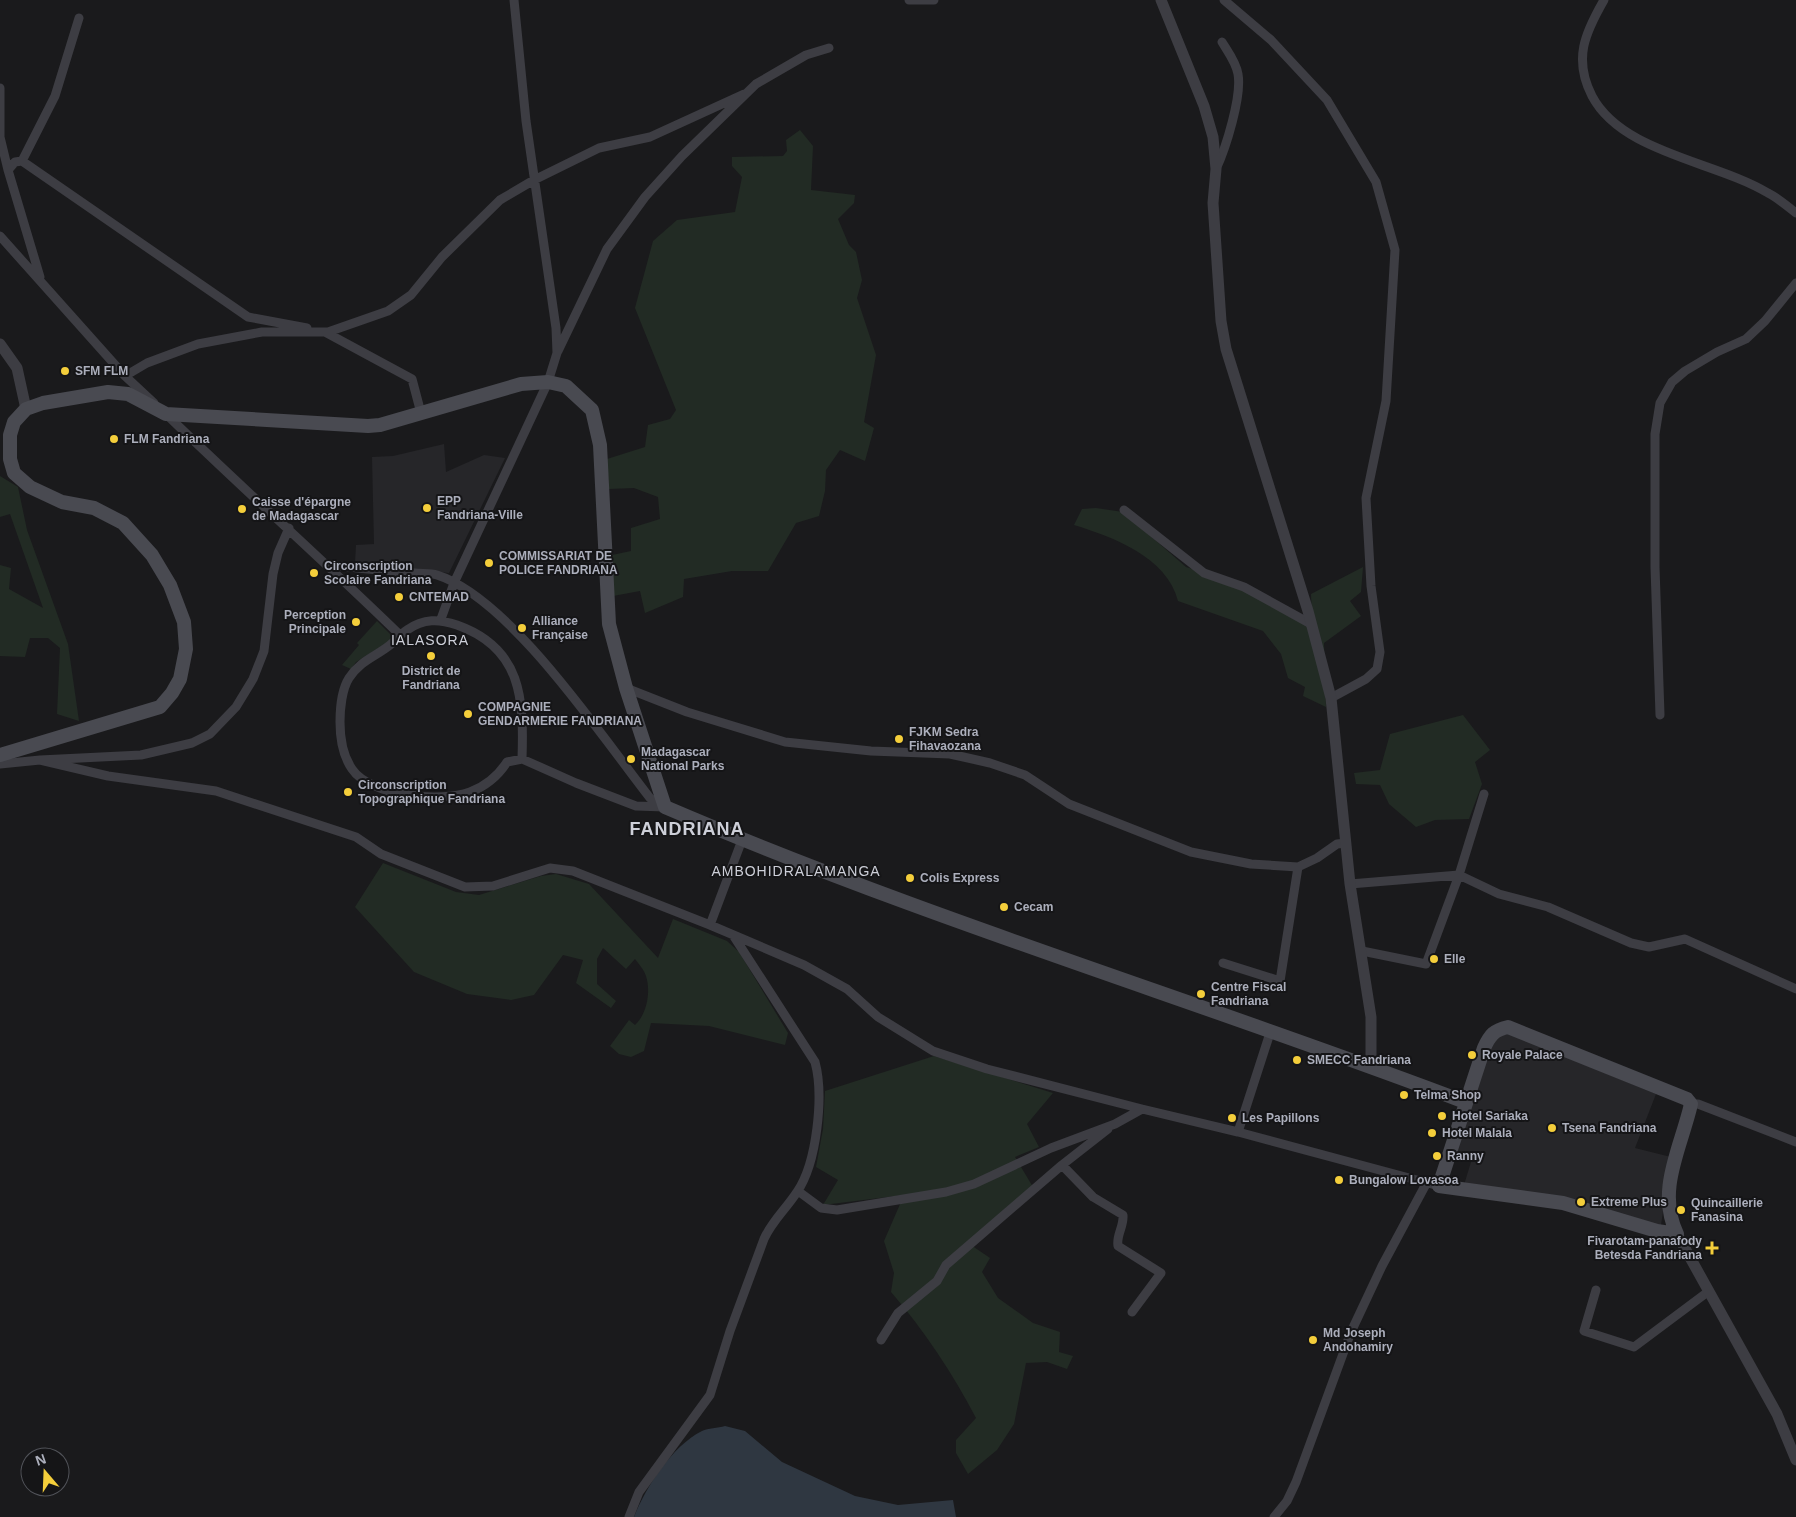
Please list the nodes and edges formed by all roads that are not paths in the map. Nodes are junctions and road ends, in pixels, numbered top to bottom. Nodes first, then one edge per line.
1 (514, 0) edge
2 (909, 0) edge
3 (934, 0) edge
4 (1161, 0) edge
5 (1224, 0) edge
6 (1604, 0) edge
7 (79, 18) dead end
8 (1222, 42) dead end
9 (829, 48) dead end
10 (0, 88) edge
11 (744, 94) junction
12 (22, 161) junction
13 (1216, 169) junction
14 (8, 170) junction
15 (534, 180) junction
16 (1796, 213) edge
17 (0, 236) edge
18 (41, 282) junction
19 (1796, 283) edge
20 (328, 332) junction
21 (0, 344) edge
22 (557, 353) junction
23 (125, 376) junction
24 (548, 382) junction
25 (26, 409) junction
26 (422, 413) junction
27 (166, 414) junction
28 (5, 458) edge
29 (1124, 510) dead end
30 (289, 528) junction
31 (328, 564) junction
32 (454, 583) junction
33 (441, 619) junction
34 (1311, 624) junction
35 (400, 635) junction
36 (626, 688) junction
37 (1331, 698) junction
38 (1660, 715) dead end
39 (0, 755) edge
40 (522, 759) junction
41 (40, 760) junction
42 (0, 764) edge
43 (1484, 794) dead end
44 (665, 807) junction
45 (742, 840) junction
46 (1346, 843) junction
47 (1298, 867) junction
48 (1459, 875) junction
49 (1350, 884) junction
50 (710, 925) junction
51 (734, 935) junction
52 (1362, 951) junction
53 (1223, 963) dead end
54 (1796, 989) edge
55 (1271, 1030) junction
56 (1371, 1067) junction
57 (1465, 1102) junction
58 (1691, 1104) junction
59 (1142, 1110) junction
60 (1115, 1124) junction
61 (1238, 1132) junction
62 (1796, 1142) edge
63 (1062, 1164) junction
64 (1433, 1185) junction
65 (798, 1191) junction
66 (1677, 1234) junction
67 (1596, 1290) dead end
68 (1709, 1291) junction
69 (1132, 1312) dead end
70 (881, 1340) dead end
71 (1796, 1460) edge
72 (629, 1517) edge
73 (1274, 1517) edge

1 - 15 street
2 - 3 street
4 - 13 street
5 - 37 street
6 - 16 street
7 - 12 street
8 - 13 street
9 - 11 street
10 - 14 street
11 - 15 street
11 - 22 street
12 - 14 street
12 - 20 street
13 - 34 street
14 - 18 street
15 - 20 street
15 - 22 street
17 - 18 street
18 - 23 street
19 - 38 street
20 - 23 street
20 - 26 street
21 - 25 street
22 - 24 street
23 - 27 street
24 - 26 main road
24 - 32 street
24 - 36 main road
25 - 27 main road
25 - 28 main road
26 - 27 main road
27 - 30 street
28 - 39 main road
29 - 34 street
30 - 31 street
30 - 41 street
31 - 32 street
31 - 35 street
32 - 33 street
32 - 44 street
33 - 35 street
33 - 40 street
34 - 37 street
35 - 40 street
36 - 44 main road
36 - 47 street
37 - 46 street
40 - 44 street
41 - 42 street
41 - 50 street
43 - 48 street
44 - 45 main road
45 - 50 street
45 - 55 main road
46 - 47 street
46 - 49 street
47 - 53 street
48 - 49 street
48 - 52 street
48 - 54 street
49 - 52 street
50 - 51 street
51 - 59 street
51 - 65 street
52 - 56 street
55 - 56 main road
55 - 61 street
56 - 57 main road
57 - 58 main road
57 - 64 main road
58 - 62 street
58 - 66 main road
59 - 60 street
59 - 61 street
60 - 63 street
60 - 65 street
61 - 64 street
63 - 69 street
63 - 70 street
64 - 66 main road
64 - 73 street
65 - 72 street
66 - 68 street
67 - 68 street
68 - 71 street

